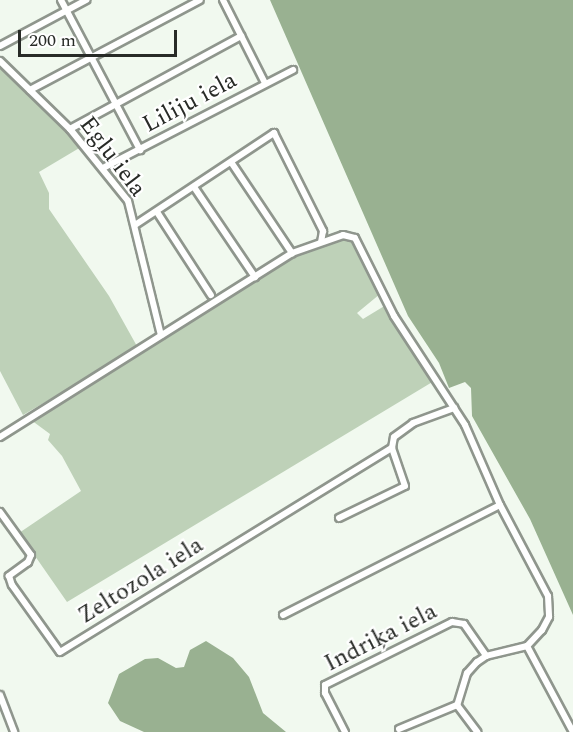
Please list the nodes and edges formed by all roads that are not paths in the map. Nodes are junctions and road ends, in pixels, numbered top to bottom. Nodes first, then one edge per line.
1 (61, 0) edge
2 (86, 0) edge
3 (200, 0) edge
4 (223, 0) edge
5 (67, 10) junction
6 (241, 36) junction
7 (0, 46) edge
8 (91, 58) junction
9 (0, 61) edge
10 (293, 70) dead end
11 (265, 83) junction
12 (30, 90) junction
13 (115, 104) junction
14 (70, 129) junction
15 (140, 150) junction
16 (231, 162) junction
17 (103, 168) junction
18 (194, 187) junction
19 (157, 212) junction
20 (135, 225) junction
21 (321, 242) junction
22 (292, 253) junction
23 (255, 277) junction
24 (211, 295) dead end
25 (161, 335) junction
26 (453, 408) junction
27 (0, 436) edge
28 (392, 448) junction
29 (500, 506) junction
30 (0, 512) edge
31 (339, 518) dead end
32 (283, 615) dead end
33 (527, 646) junction
34 (486, 656) junction
35 (0, 695) edge
36 (457, 705) junction
37 (399, 729) dead end
38 (14, 732) edge
39 (345, 732) edge
40 (477, 732) edge
41 (573, 732) edge

1 - 5 street
2 - 5 street
3 - 8 street
4 - 6 street
5 - 7 street
5 - 8 street
6 - 11 street
6 - 13 street
8 - 12 street
8 - 13 street
9 - 12 street, Egļu iela
10 - 11 street, Liliju iela
11 - 15 street, Liliju iela
12 - 14 street, Egļu iela
13 - 14 street
13 - 15 street
14 - 17 street, Egļu iela
15 - 17 street, Liliju iela
16 - 18 street
16 - 21 street
16 - 22 street
17 - 20 street, Egļu iela
18 - 19 street
18 - 23 street
19 - 20 street
19 - 24 street
20 - 25 street, Egļu iela
21 - 22 street
21 - 26 street
22 - 23 street
23 - 25 street
25 - 27 street
26 - 28 street
26 - 29 street
28 - 30 street, Zeltozola iela
28 - 31 street
29 - 32 street
29 - 33 street
33 - 34 street
33 - 41 street
34 - 36 street
34 - 39 street, Indriķa iela
35 - 38 street
36 - 37 street
36 - 40 street

